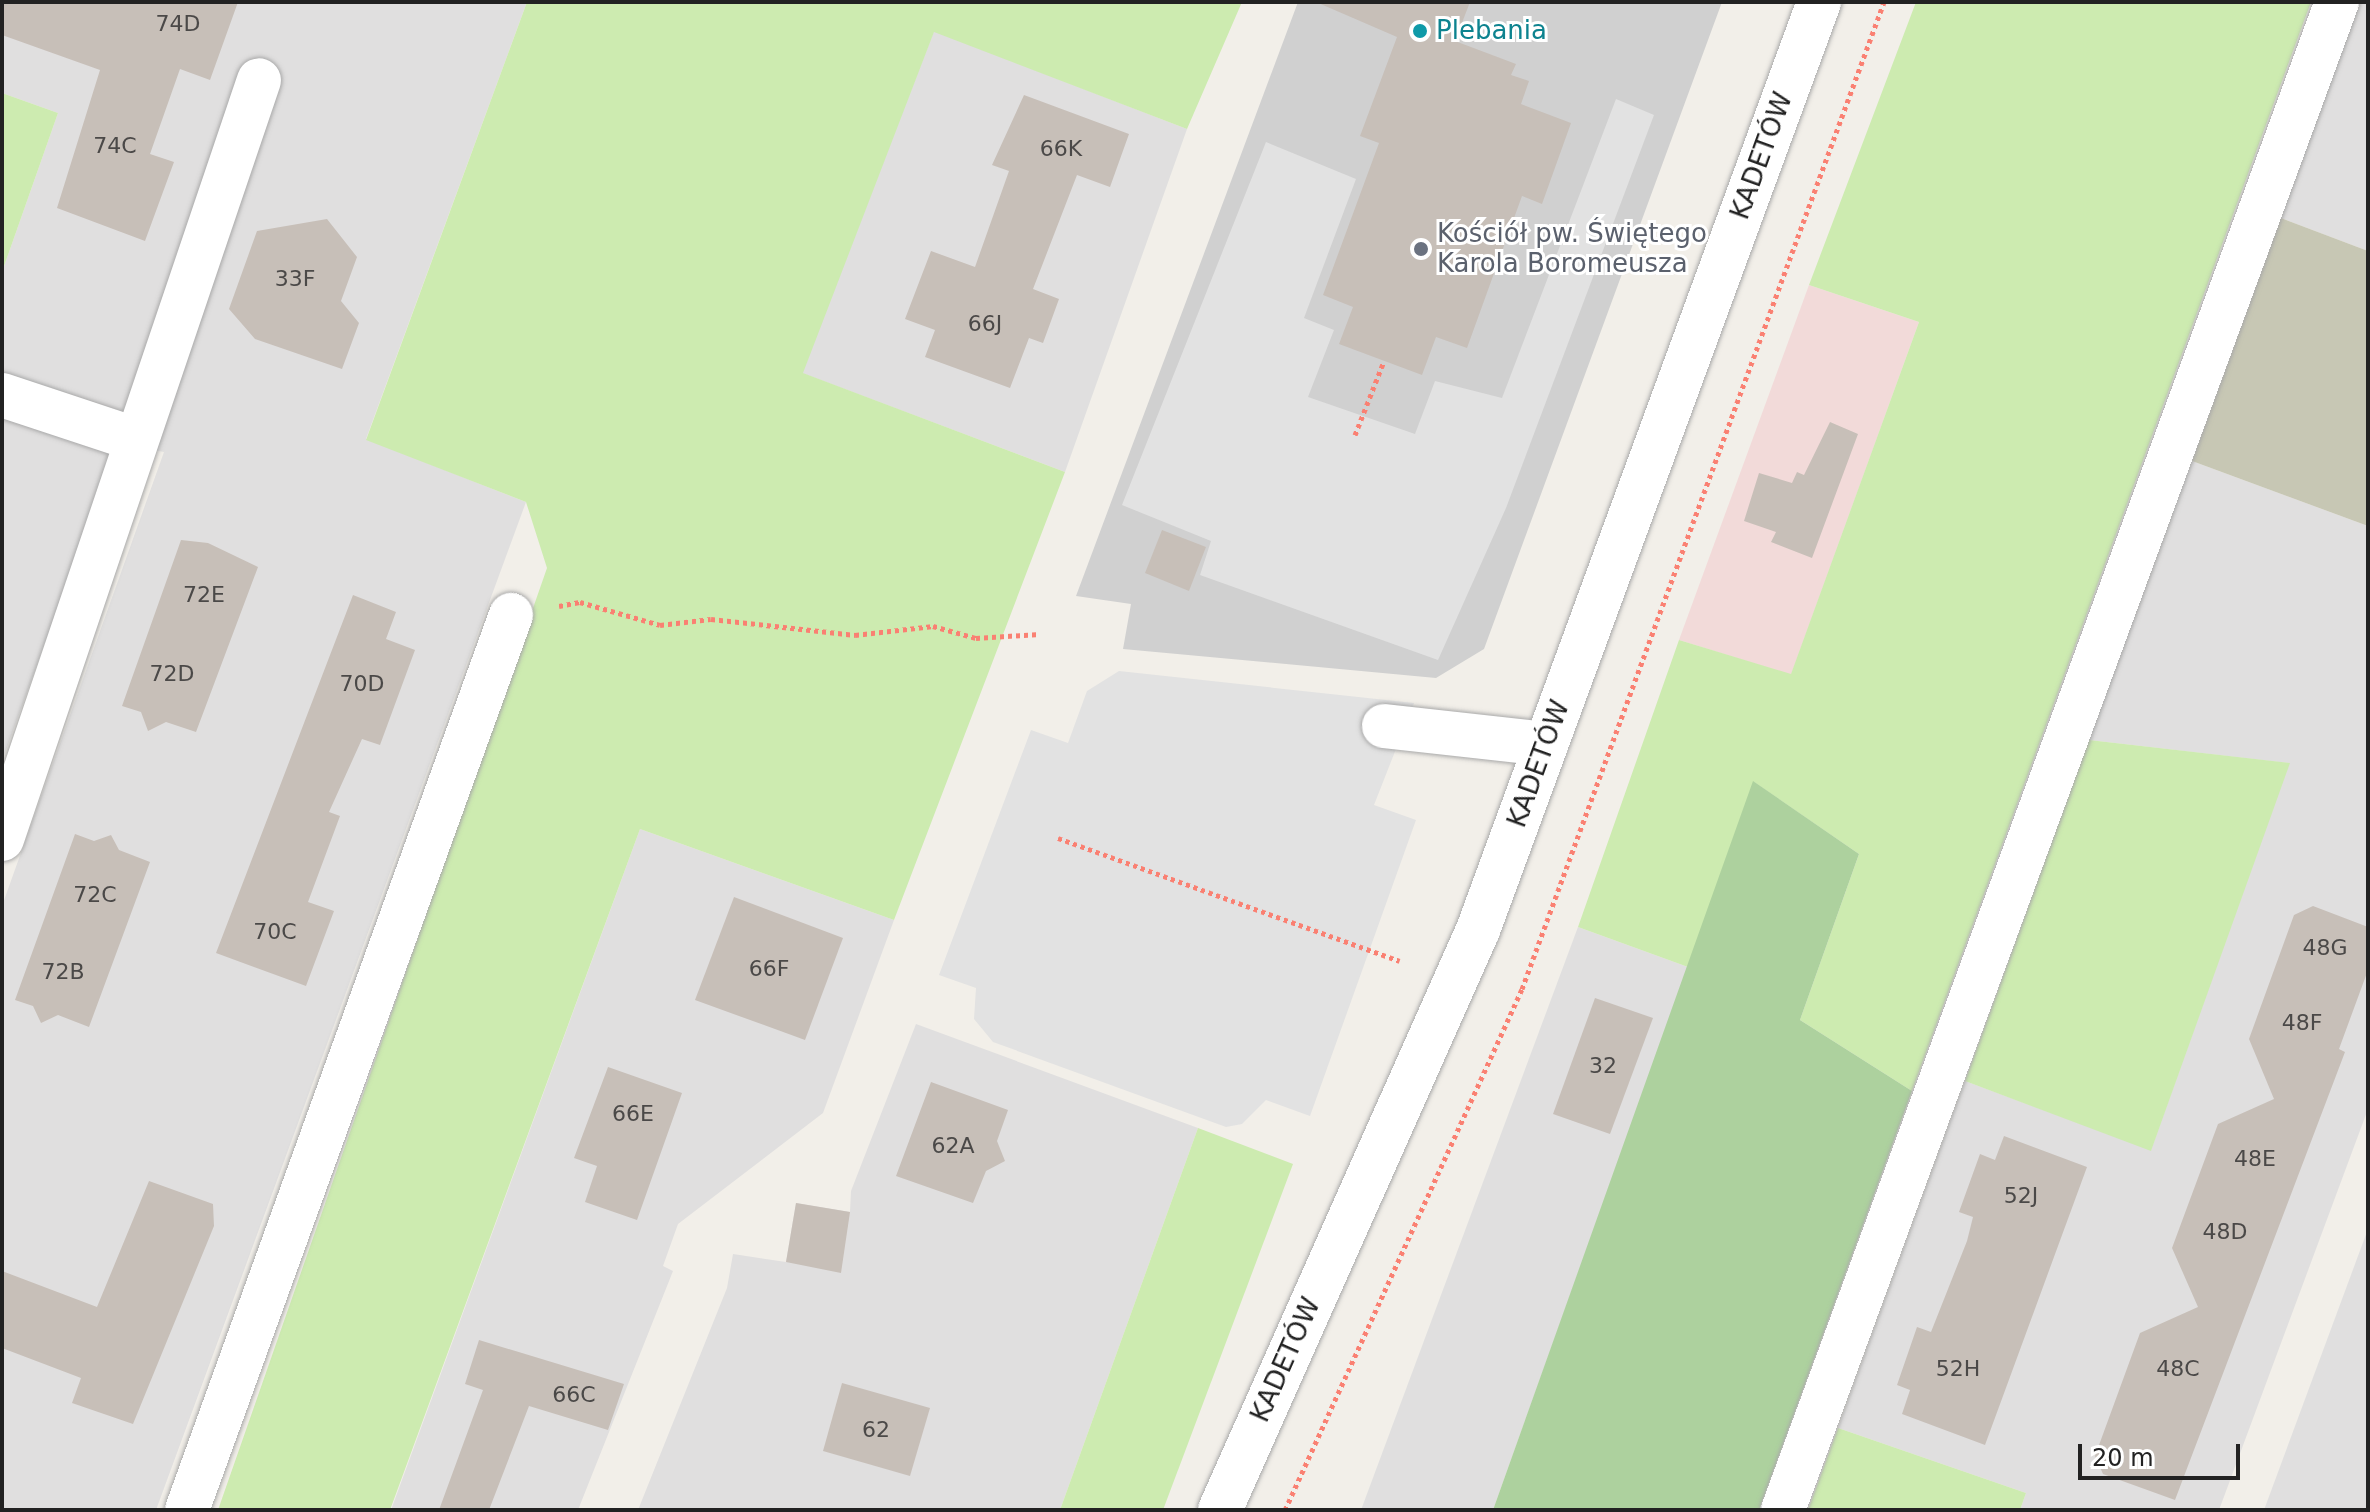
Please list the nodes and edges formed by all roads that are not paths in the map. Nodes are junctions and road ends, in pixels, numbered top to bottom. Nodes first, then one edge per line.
1 (1819, 2) edge
2 (2337, 2) edge
3 (259, 80) dead end
4 (2, 395) edge
5 (132, 438) junction
6 (511, 615) road end
7 (1384, 726) dead end
8 (1546, 744) junction
9 (2, 839) edge
10 (187, 1510) edge
11 (1220, 1510) edge
12 (1783, 1510) edge

1 - 8 street, KADETÓW
2 - 12 street
3 - 5 street
4 - 5 street
5 - 9 street
6 - 10 street
7 - 8 street
8 - 11 street, KADETÓW

